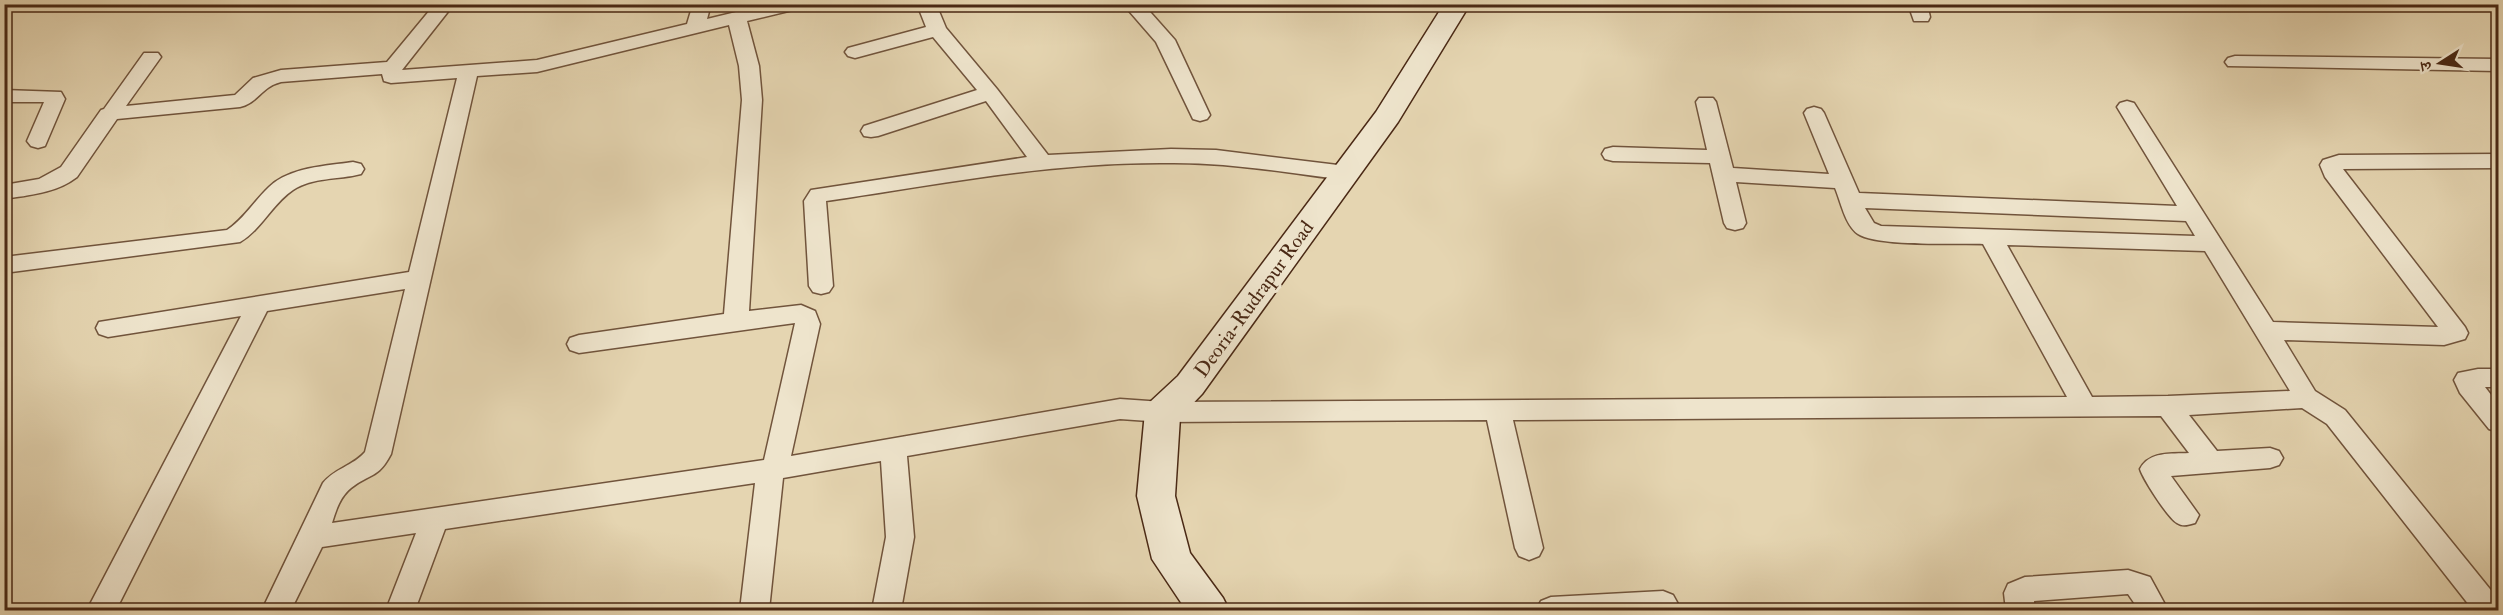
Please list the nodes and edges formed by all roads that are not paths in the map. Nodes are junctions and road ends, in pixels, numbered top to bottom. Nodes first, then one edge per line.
1 (445, 4) edge
2 (702, 4) edge
3 (794, 4) edge
4 (926, 4) edge
5 (1132, 4) edge
6 (1457, 4) edge
7 (737, 19) junction
8 (695, 29) junction
9 (937, 30) junction
10 (855, 52) dead end
11 (151, 57) dead end
12 (2235, 62) dead end
13 (2499, 65) edge
14 (393, 67) junction
15 (468, 72) junction
16 (990, 93) junction
17 (4, 96) edge
18 (1706, 102) dead end
19 (2127, 107) dead end
20 (1814, 113) dead end
21 (108, 114) junction
22 (1200, 115) dead end
23 (871, 131) dead end
24 (38, 141) dead end
25 (1613, 154) dead end
26 (2499, 161) edge
27 (1042, 162) junction
28 (1721, 166) junction
29 (353, 169) dead end
30 (1346, 173) junction
31 (1847, 191) junction
32 (4, 192) edge
33 (2194, 214) junction
34 (1735, 223) dead end
35 (1991, 237) junction
36 (2213, 244) junction
37 (4, 265) edge
38 (419, 279) junction
39 (821, 286) dead end
40 (259, 304) junction
41 (736, 321) junction
42 (108, 328) dead end
43 (2267, 331) junction
44 (579, 344) dead end
45 (2499, 378) edge
46 (2303, 396) junction
47 (2169, 406) junction
48 (2085, 407) junction
49 (1498, 410) junction
50 (1163, 412) junction
51 (2499, 422) edge
52 (893, 449) junction
53 (2270, 458) dead end
54 (2210, 462) junction
55 (772, 470) junction
56 (2185, 515) dead end
57 (435, 519) junction
58 (313, 538) junction
59 (1529, 548) dead end
60 (1663, 604) dead end
61 (101, 610) edge
62 (276, 610) edge
63 (401, 610) edge
64 (754, 610) edge
65 (887, 610) edge
66 (1209, 610) edge
67 (1551, 610) edge
68 (2021, 610) edge
69 (2154, 610) edge
70 (2490, 610) edge

1 - 14 street
2 - 8 street
3 - 7 street
4 - 9 street
5 - 22 street
6 - 30 main road, Deoria-Rudrapur Road
7 - 8 street
7 - 41 street
8 - 15 street
9 - 10 street
9 - 16 street
11 - 21 street
12 - 13 street
14 - 15 street
14 - 21 street
15 - 38 street
16 - 23 street
16 - 27 street
17 - 24 street
18 - 28 street
19 - 33 street
20 - 31 street
21 - 32 street
25 - 28 street
26 - 43 street
27 - 30 street
27 - 39 street
28 - 31 street
28 - 34 street
29 - 37 street
30 - 50 main road, Deoria-Rudrapur Road
31 - 33 street
31 - 35 street
33 - 36 street
35 - 36 street
35 - 48 street
36 - 43 street
38 - 40 street
38 - 58 street
40 - 42 street
40 - 61 street
41 - 44 street
41 - 55 street
43 - 46 street
45 - 51 street
46 - 47 street
46 - 70 street
47 - 48 street
47 - 54 street
48 - 49 street
49 - 50 street
49 - 59 street
50 - 52 street
50 - 66 main road
52 - 55 street
52 - 65 street
53 - 54 street
54 - 56 street
55 - 57 street
55 - 64 street
57 - 58 street
57 - 63 street
58 - 62 street
60 - 67 street
68 - 69 street

